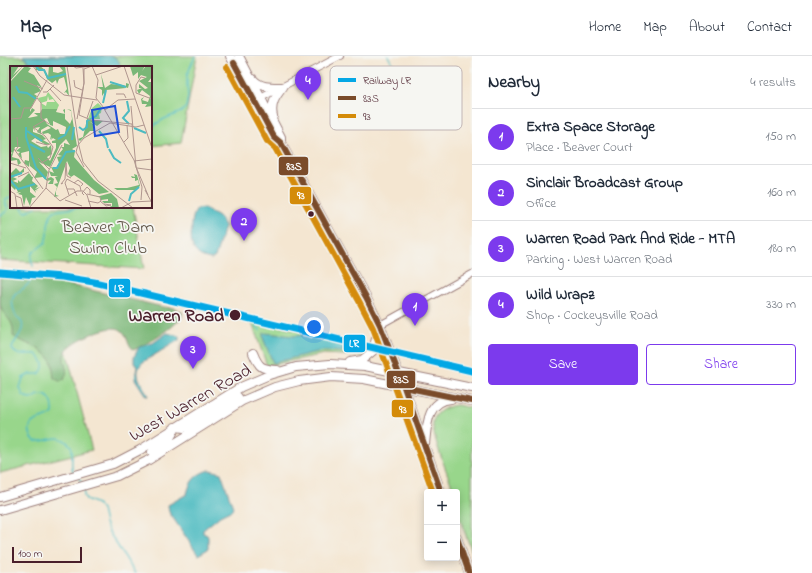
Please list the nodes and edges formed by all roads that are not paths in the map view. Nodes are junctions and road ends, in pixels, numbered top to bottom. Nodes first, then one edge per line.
1 (230, 56) edge
2 (239, 56) edge
3 (340, 56) edge
4 (247, 72) junction
5 (283, 87) junction
6 (258, 100) junction
7 (274, 125) junction
8 (281, 143) junction
9 (472, 274) edge
10 (380, 325) junction
11 (253, 353) dead end
12 (344, 364) junction
13 (282, 371) junction
14 (399, 373) junction
15 (275, 387) junction
16 (404, 387) junction
17 (472, 388) edge
18 (458, 398) junction
19 (472, 401) edge
20 (176, 427) junction
21 (425, 447) junction
22 (103, 481) junction
23 (440, 489) edge
24 (0, 497) edge
25 (0, 510) edge
26 (460, 547) edge
27 (469, 573) edge

1 - 6 main road
2 - 4 main road
3 - 5 street
4 - 5 main road
4 - 6 main road
5 - 6 street
5 - 7 main road
6 - 7 main road
6 - 8 main road
7 - 8 main road
8 - 10 main road
9 - 10 street
10 - 12 main road
10 - 14 main road
11 - 13 main road
12 - 13 main road, West Warren Road
12 - 14 main road, West Warren Road
13 - 20 main road, West Warren Road
14 - 16 main road
14 - 17 main road, West Warren Road
15 - 16 main road, West Warren Road
15 - 20 main road
15 - 22 main road, West Warren Road
16 - 18 main road, West Warren Road
16 - 21 main road
18 - 19 main road, West Warren Road
18 - 21 main road
20 - 22 main road
20 - 24 main road, West Warren Road
21 - 23 main road
22 - 25 main road, West Warren Road
26 - 27 main road

